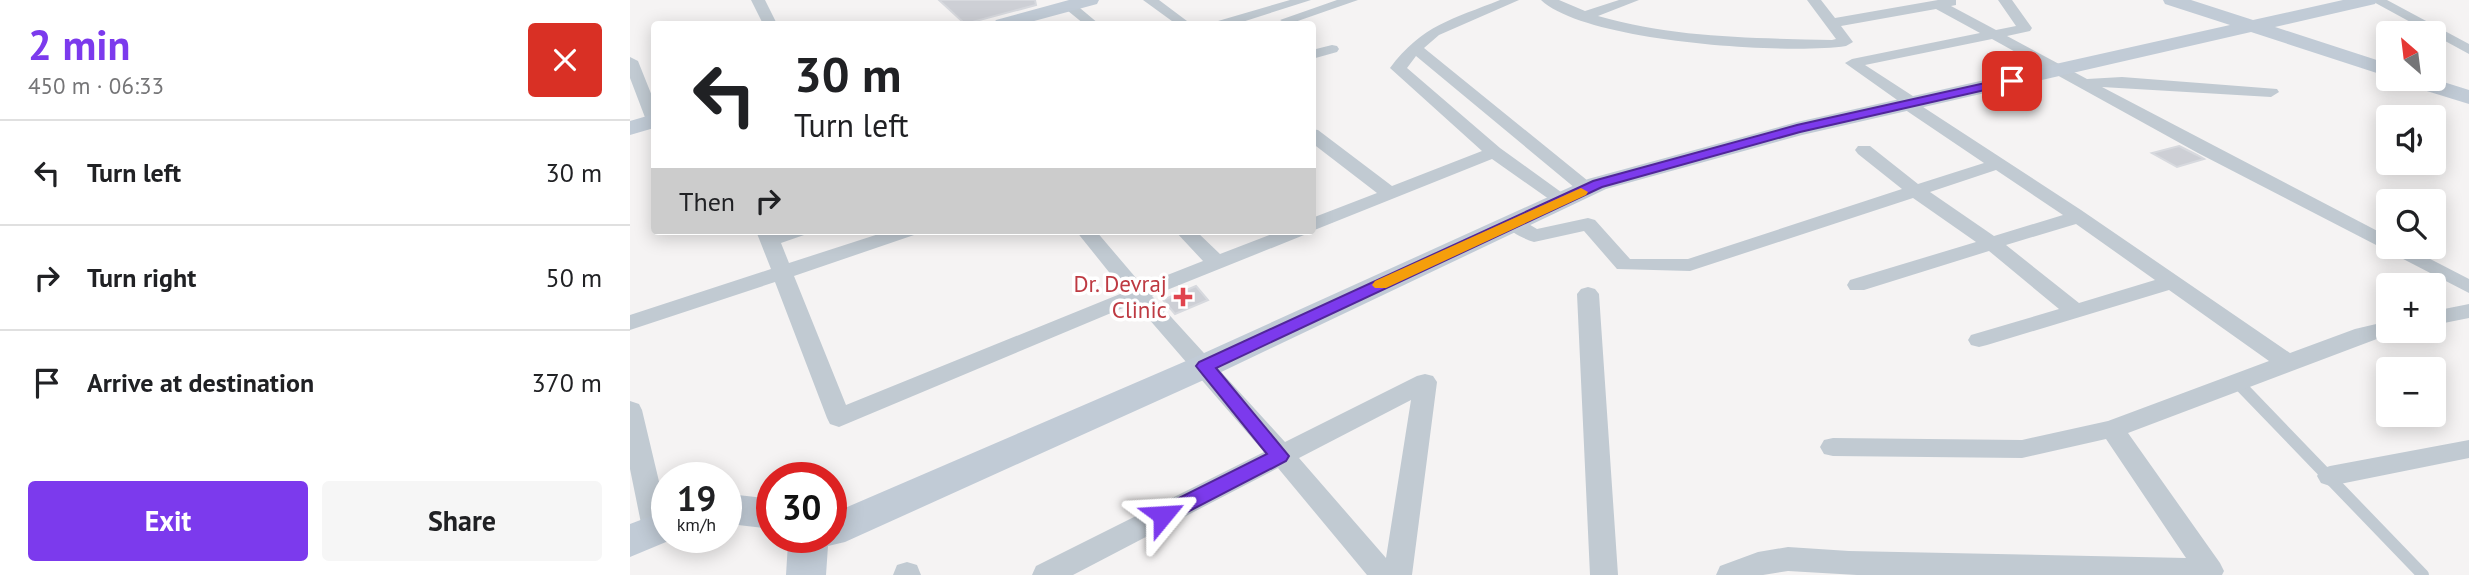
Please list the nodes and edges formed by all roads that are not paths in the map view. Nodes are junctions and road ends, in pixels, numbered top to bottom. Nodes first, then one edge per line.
1 (758, 0) edge
2 (1150, 0) edge
3 (1304, 0) edge
4 (1511, 0) edge
5 (1549, 0) edge
6 (1632, 0) edge
7 (1814, 0) edge
8 (1960, 0) edge
9 (2005, 0) edge
10 (2172, 0) edge
11 (2368, 0) edge
12 (2376, 0) edge
13 (1341, 1) edge
14 (1078, 2) edge
15 (2337, 3) edge
16 (1938, 4) junction
17 (1584, 16) junction
18 (768, 21) edge
19 (1013, 21) edge
20 (1090, 21) edge
21 (1180, 21) edge
22 (1233, 21) edge
23 (1281, 21) edge
24 (1832, 23) junction
25 (2249, 26) junction
26 (1993, 34) junction
27 (1415, 48) junction
28 (1332, 49) dead end
29 (2469, 50) edge
30 (1316, 54) edge
31 (631, 61) edge
32 (2376, 67) edge
33 (2062, 70) junction
34 (2086, 83) junction
35 (2446, 90) edge
36 (2271, 92) dead end
37 (2469, 97) edge
38 (1910, 104) junction
39 (651, 113) edge
40 (651, 122) edge
41 (630, 128) edge
42 (1316, 137) edge
43 (1864, 150) dead end
44 (1494, 152) junction
45 (1998, 164) junction
46 (1914, 190) junction
47 (1390, 194) junction
48 (1575, 195) junction
49 (2078, 217) junction
50 (1317, 218) edge
51 (1513, 223) junction
52 (895, 235) edge
53 (1089, 235) edge
54 (1189, 235) edge
55 (1287, 235) edge
56 (768, 236) edge
57 (2376, 239) edge
58 (1991, 243) junction
59 (2415, 259) edge
60 (1217, 263) junction
61 (782, 273) junction
62 (2172, 282) junction
63 (1857, 285) dead end
64 (2469, 287) edge
65 (1139, 294) junction
66 (1588, 294) dead end
67 (2076, 311) junction
68 (2469, 311) edge
69 (2446, 316) edge
70 (630, 323) edge
71 (2376, 331) edge
72 (1979, 340) dead end
73 (2288, 363) junction
74 (1205, 366) junction
75 (2237, 382) junction
76 (630, 410) edge
77 (2112, 429) junction
78 (1833, 447) dead end
79 (2469, 449) edge
80 (1279, 456) junction
81 (2330, 476) junction
82 (847, 529) edge
83 (651, 531) edge
84 (1851, 569) edge
85 (2211, 573) edge
86 (1046, 575) edge
87 (1384, 575) edge
88 (1398, 575) edge
89 (1604, 575) edge
90 (1730, 575) edge
91 (2423, 575) edge

1 - 18 street
2 - 21 street
3 - 22 street
4 - 27 street
5 - 17 street
6 - 17 street
7 - 24 street
8 - 16 street
9 - 26 street
10 - 25 street
11 - 15 street
12 - 29 street
13 - 23 street
14 - 19 street
14 - 20 street
15 - 25 street
16 - 24 street
16 - 26 street
17 - 24 street
25 - 32 street
25 - 33 street
26 - 33 street
26 - 38 street
27 - 44 street
27 - 48 street
28 - 30 street
31 - 39 street
33 - 34 street
33 - 38 street
34 - 36 street
34 - 57 street
35 - 37 street
38 - 45 street
38 - 48 street
40 - 41 street
42 - 47 street
43 - 46 street
44 - 47 street
44 - 48 street
45 - 46 street
45 - 49 street
46 - 51 street
46 - 58 street
47 - 50 street
48 - 51 street
49 - 58 street
49 - 62 street
51 - 74 street
52 - 61 street
53 - 65 street
54 - 60 street
55 - 60 street
56 - 61 street
58 - 63 street
58 - 67 street
59 - 64 street
60 - 65 street
61 - 65 street
61 - 70 street
62 - 67 street
62 - 73 street
65 - 74 street
66 - 89 street
67 - 72 street
68 - 69 street
71 - 73 street
73 - 75 street
74 - 80 street
74 - 82 street
75 - 77 street
75 - 81 lane
76 - 83 street
77 - 78 street
77 - 85 street
79 - 81 street
80 - 86 street
80 - 87 street
80 - 88 street
81 - 91 lane
84 - 85 street
84 - 90 street

